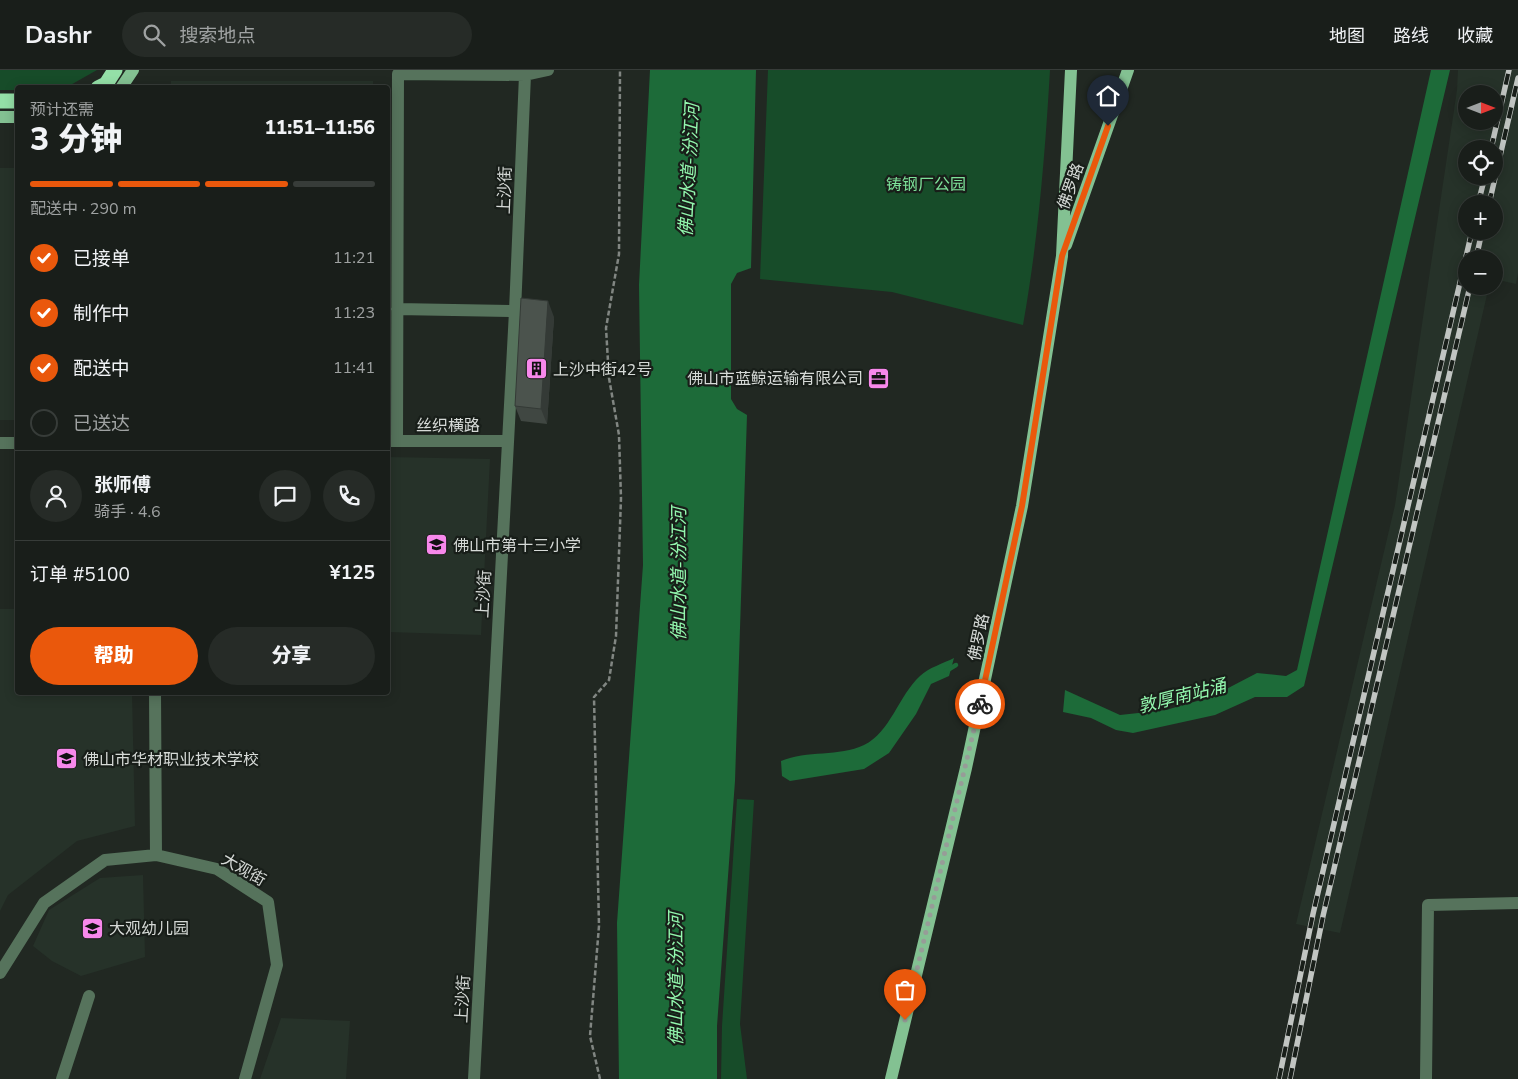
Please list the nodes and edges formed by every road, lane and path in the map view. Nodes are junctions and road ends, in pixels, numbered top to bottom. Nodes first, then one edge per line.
1 (115, 70) edge
2 (132, 70) edge
3 (548, 70) edge
4 (620, 70) edge
5 (1071, 70) edge
6 (1128, 70) edge
7 (525, 75) junction
8 (104, 85) edge
9 (123, 85) edge
10 (0, 101) edge
11 (15, 101) edge
12 (0, 117) edge
13 (15, 117) edge
14 (1062, 256) junction
15 (397, 309) junction
16 (515, 311) junction
17 (392, 441) edge
18 (508, 441) junction
19 (0, 443) edge
20 (15, 443) edge
21 (155, 695) edge
22 (156, 855) junction
23 (1518, 903) edge
24 (0, 972) edge
25 (89, 996) dead end
26 (62, 1079) edge
27 (245, 1079) edge
28 (474, 1079) edge
29 (600, 1079) edge
30 (891, 1079) edge
31 (1426, 1079) edge

1 - 8 highway
2 - 9 main road
3 - 7 street
4 - 29 path
5 - 14 main road, 佛罗路
6 - 14 main road, 佛罗路
7 - 15 street
7 - 16 street, 上沙街
10 - 11 highway
12 - 13 main road
14 - 30 main road, 佛罗路
15 - 16 street
15 - 17 street
16 - 18 street, 上沙街
17 - 18 street, 丝织横路
18 - 28 street, 上沙街
19 - 20 street
21 - 22 street
22 - 24 street, 大观街
22 - 27 street, 大观街
23 - 31 street
25 - 26 street

